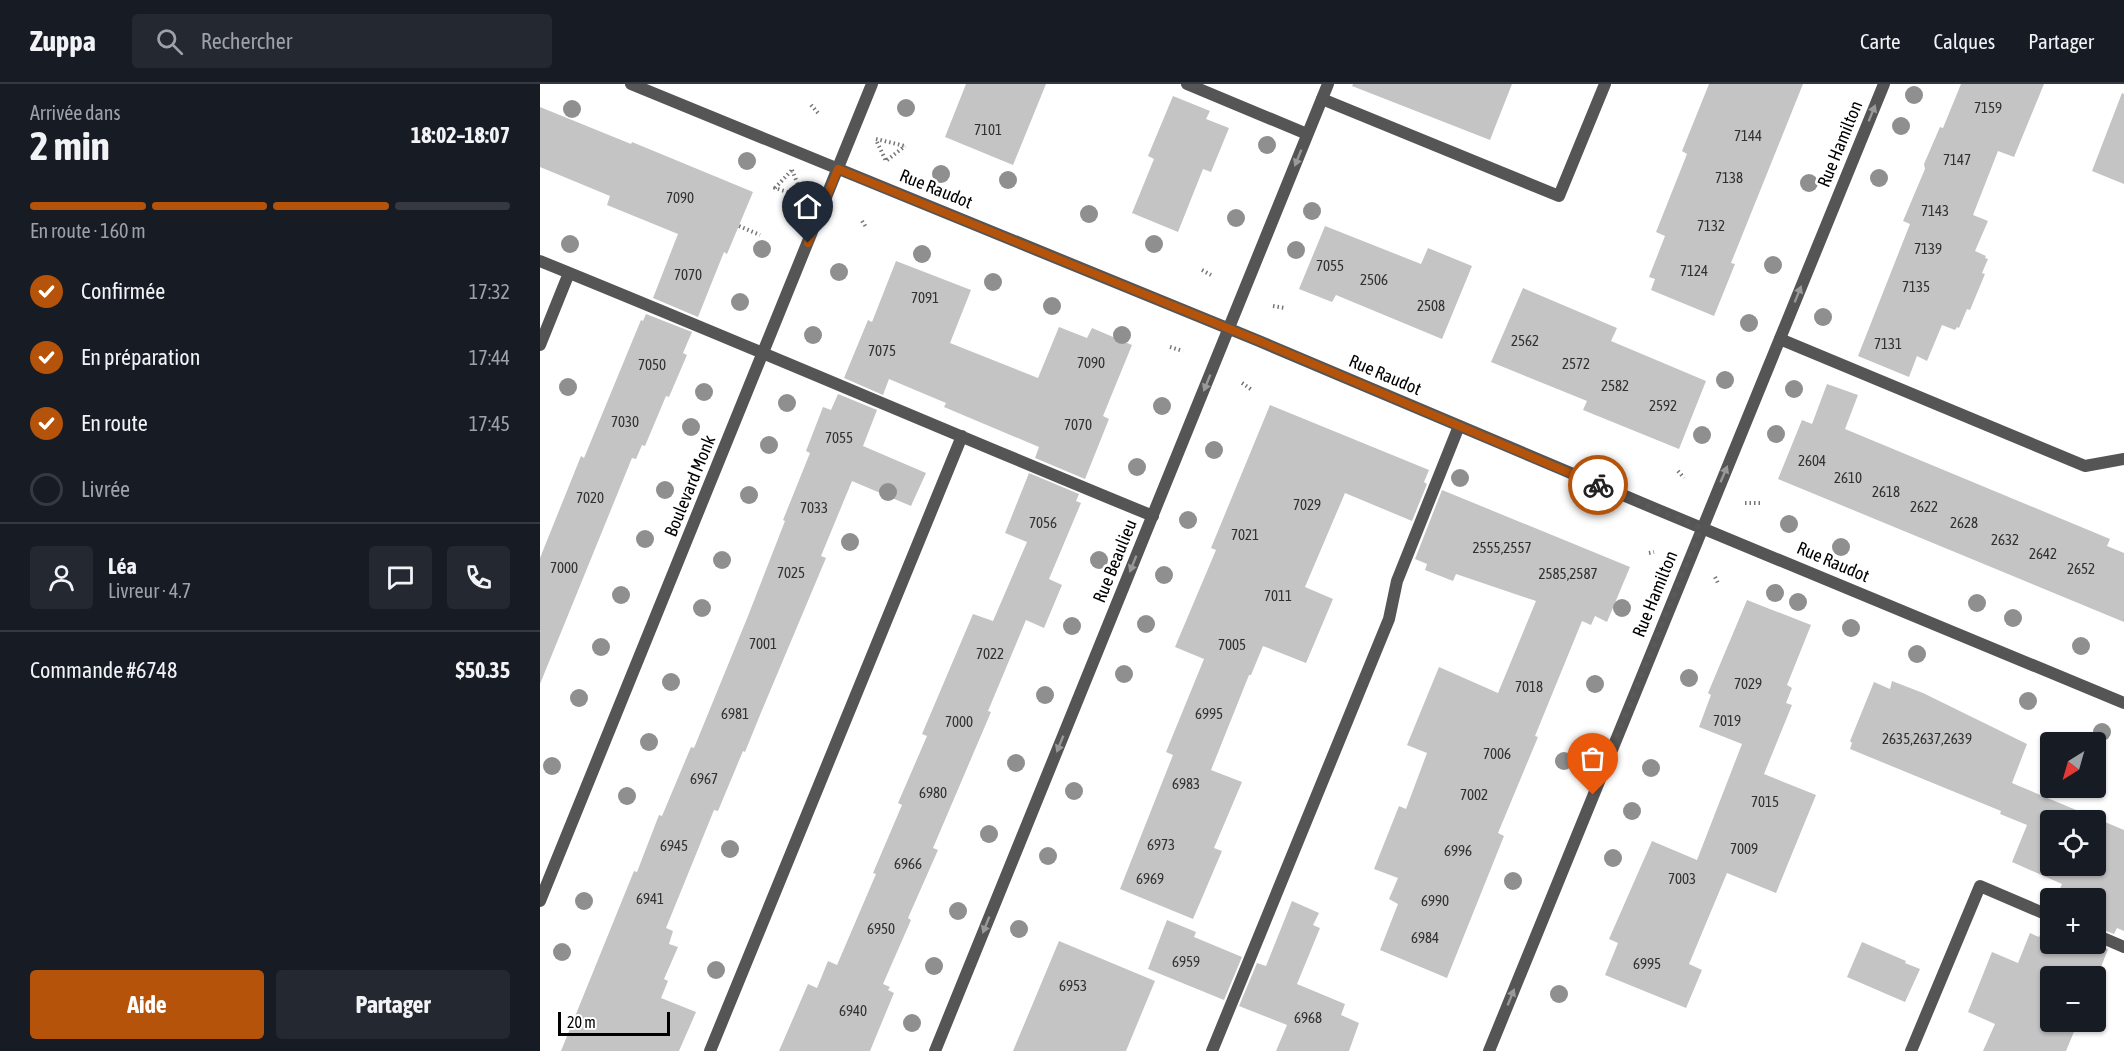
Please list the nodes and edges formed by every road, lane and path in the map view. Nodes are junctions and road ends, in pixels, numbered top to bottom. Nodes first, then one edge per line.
1 (631, 84) edge
2 (872, 84) edge
3 (1187, 84) edge
4 (1328, 84) edge
5 (1605, 84) edge
6 (1884, 84) edge
7 (1322, 99) junction
8 (811, 105) dead end
9 (818, 113) dead end
10 (1307, 134) junction
11 (886, 161) joint
12 (838, 169) junction
13 (803, 197) joint
14 (862, 221) dead end
15 (739, 226) dead end
16 (866, 226) dead end
17 (760, 235) dead end
18 (540, 261) edge
19 (1202, 270) dead end
20 (569, 273) junction
21 (1211, 275) dead end
22 (1273, 306) dead end
23 (1285, 308) dead end
24 (1229, 329) junction
25 (1780, 339) junction
26 (540, 345) edge
27 (1170, 347) dead end
28 (1184, 351) dead end
29 (763, 353) junction
30 (1242, 383) dead end
31 (1252, 390) dead end
32 (1459, 426) junction
33 (962, 436) junction
34 (2124, 459) edge
35 (1677, 471) dead end
36 (1684, 478) dead end
37 (1745, 503) dead end
38 (1761, 503) dead end
39 (1153, 516) junction
40 (1701, 528) junction
41 (1654, 552) dead end
42 (1649, 554) dead end
43 (1715, 577) dead end
44 (1718, 583) dead end
45 (2124, 703) edge
46 (540, 901) edge
47 (2040, 912) edge
48 (2106, 939) edge
49 (2124, 947) edge
50 (710, 1051) edge
51 (935, 1051) edge
52 (1212, 1051) edge
53 (1489, 1051) edge
54 (1911, 1051) edge

1 - 12 street, Rue Raudot
2 - 12 street, Boulevard Monk
3 - 10 street
4 - 7 street, Rue Beaulieu
5 - 7 street
25 -> 6 street, Rue Hamilton
7 - 10 street, Rue Beaulieu
8 - 9 path
10 -> 24 street, Rue Beaulieu
11 - 11 path
12 - 24 street, Rue Raudot
12 - 29 street, Boulevard Monk
13 - 13 path
14 - 16 path
15 - 17 path
18 - 20 street
19 - 21 path
20 - 26 street
20 - 29 street
22 - 23 path
24 - 32 street, Rue Raudot
24 -> 39 street, Rue Beaulieu
25 - 34 street
40 -> 25 street, Rue Hamilton
27 - 28 path
29 - 33 street
29 - 46 street, Boulevard Monk
30 - 31 path
32 - 40 street, Rue Raudot
32 - 52 street
33 - 39 street
33 - 50 street
35 - 36 path
37 - 38 path
39 -> 51 street, Rue Beaulieu
40 - 45 street, Rue Raudot
53 -> 40 street, Rue Hamilton
41 - 42 path
43 - 44 path
47 - 54 street
48 - 49 street

